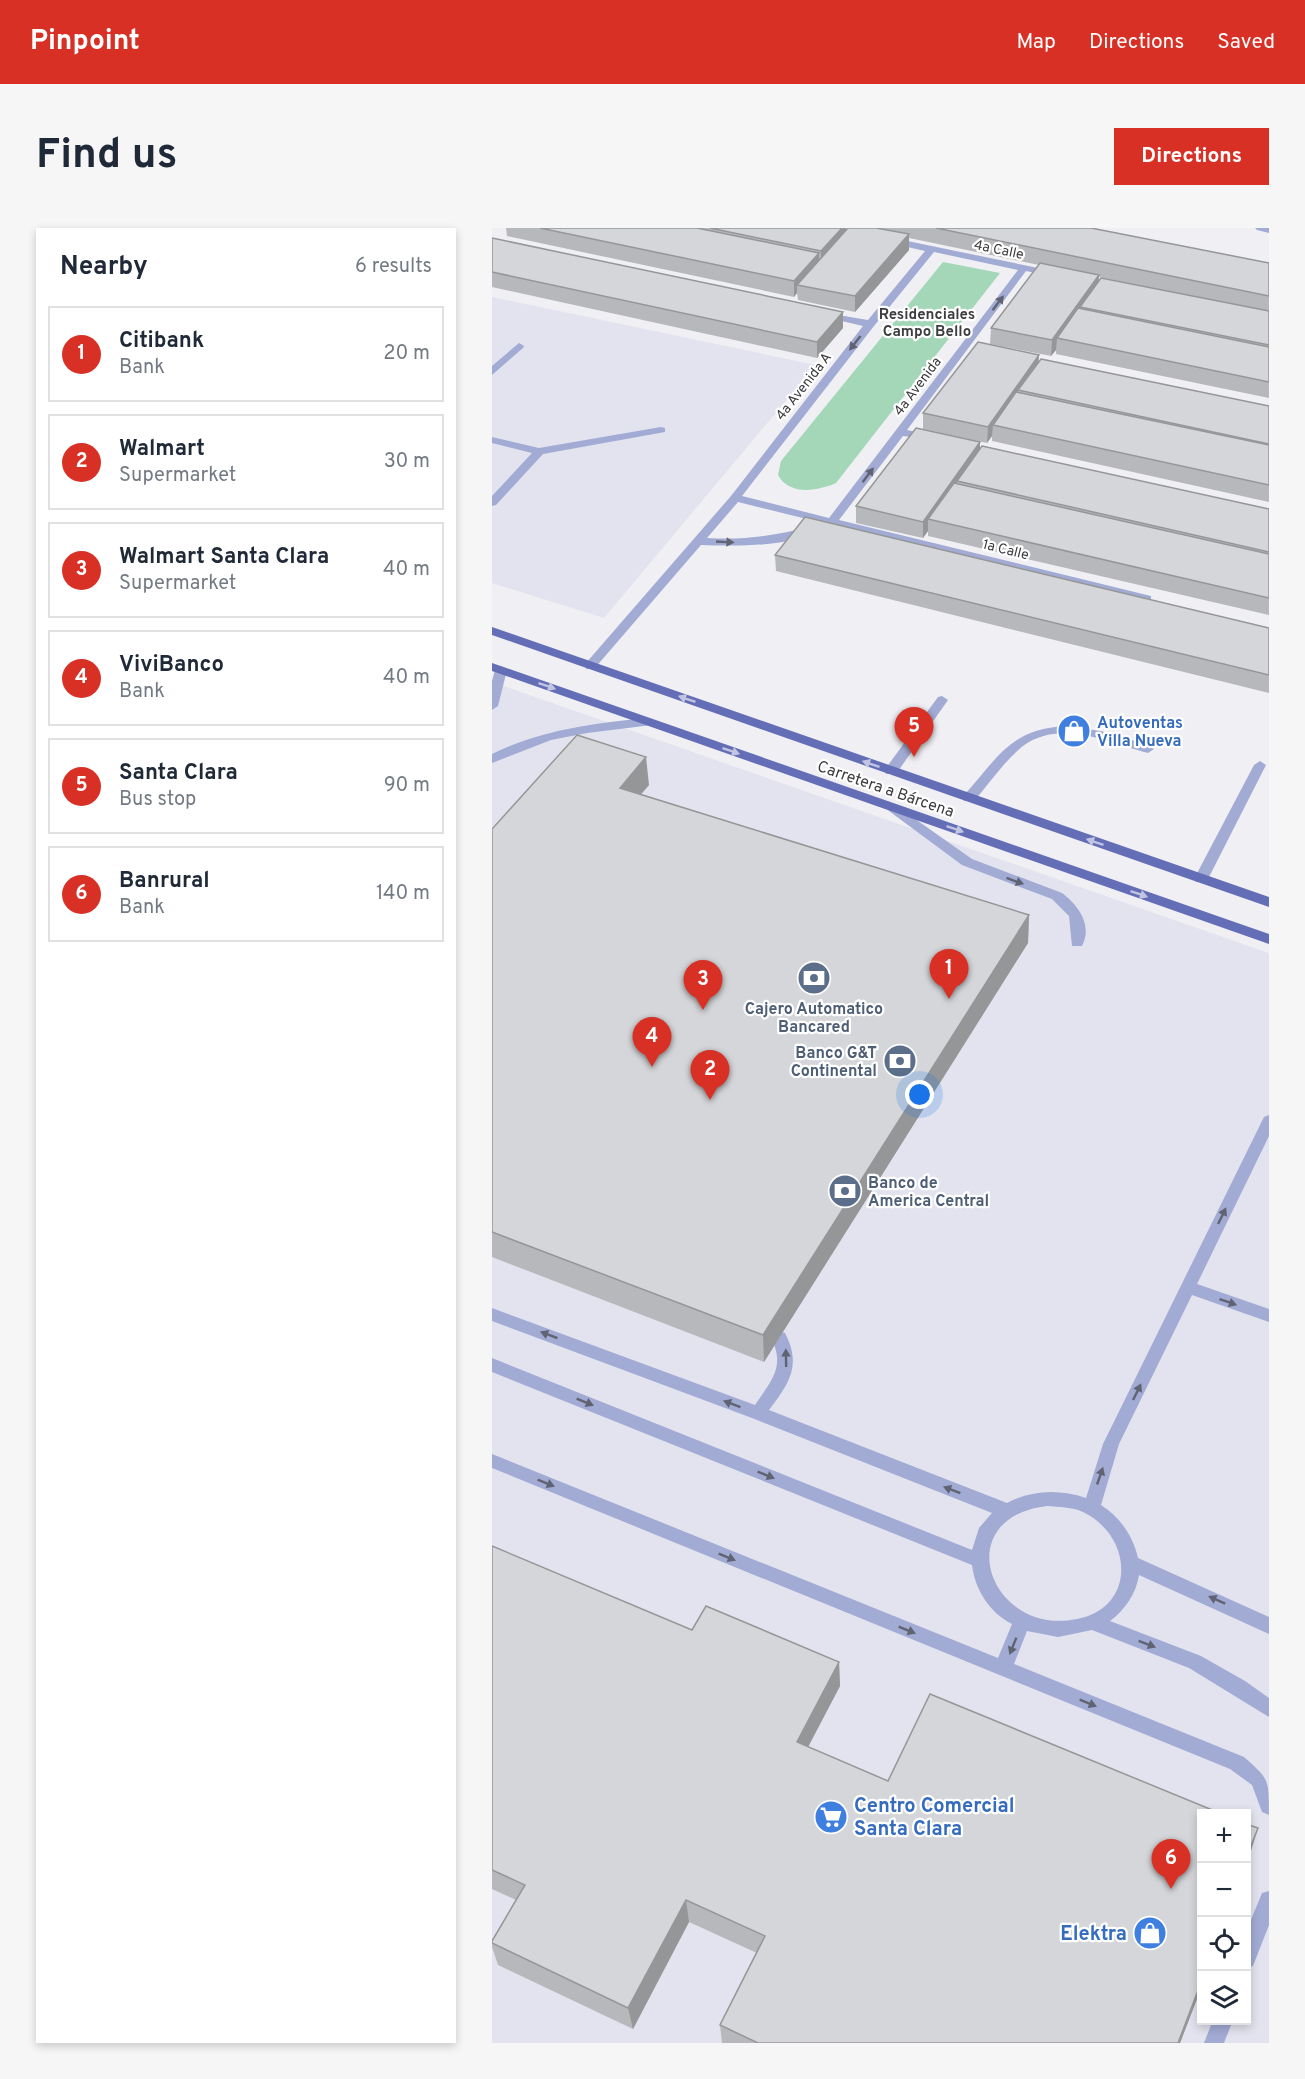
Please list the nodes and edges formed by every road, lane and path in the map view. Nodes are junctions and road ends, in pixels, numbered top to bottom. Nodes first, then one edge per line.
1 (1260, 228) edge
2 (1269, 230) edge
3 (875, 237) edge
4 (932, 249) junction
5 (1024, 268) junction
6 (1059, 276) edge
7 (813, 312) edge
8 (870, 324) junction
9 (967, 345) junction
10 (519, 346) dead end
11 (979, 347) edge
12 (492, 372) edge
13 (660, 430) dead end
14 (901, 432) junction
15 (492, 440) edge
16 (947, 442) edge
17 (539, 451) junction
18 (735, 498) junction
19 (492, 503) edge
20 (832, 522) junction
21 (697, 541) junction
22 (1154, 600) edge
23 (492, 632) edge
24 (590, 666) junction
25 (496, 668) edge
26 (942, 700) dead end
27 (492, 706) edge
28 (648, 722) junction
29 (1148, 749) dead end
30 (492, 759) edge
31 (1260, 765) dead end
32 (891, 771) junction
33 (969, 798) junction
34 (894, 808) junction
35 (1201, 879) junction
36 (1269, 902) edge
37 (1269, 939) edge
38 (1077, 943) dead end
39 (1269, 1121) edge
40 (1262, 1151) edge
41 (1188, 1287) junction
42 (492, 1314) edge
43 (1269, 1316) edge
44 (779, 1338) edge
45 (492, 1365) edge
46 (758, 1413) junction
47 (492, 1461) edge
48 (1091, 1508) junction
49 (1007, 1511) junction
50 (978, 1560) junction
51 (1131, 1563) junction
52 (1022, 1622) junction
53 (1093, 1623) junction
54 (1269, 1626) edge
55 (1003, 1669) junction
56 (1269, 1709) edge
57 (1269, 1806) edge
58 (1269, 1900) edge
59 (1251, 1946) edge
60 (1221, 2025) edge
61 (1214, 2043) edge

1 - 2 street
3 - 4 street, 4a Calle
4 - 5 street, 4a Calle
4 - 8 street, 4a Avenida A
5 - 6 street, 4a Calle
9 -> 5 street, 4a Avenida
7 - 8 street
8 -> 18 street, 4a Avenida A
9 - 11 street
9 - 14 street, 4a Avenida
10 - 12 street
13 - 17 street
14 - 16 street
20 -> 14 street, 4a Avenida
15 - 17 street
17 - 19 street
18 - 20 street, 1a Calle
18 - 21 street, 4a Avenida A
21 -> 20 street
20 - 22 street, 1a Calle
21 - 24 street, 4a Avenida A
23 - 24 main road, Carretera a Bárcena
32 -> 24 main road, Carretera a Bárcena
25 - 27 street
25 -> 28 main road, Carretera a Bárcena
26 - 32 street
28 - 30 street
28 -> 34 main road, Carretera a Bárcena
29 - 33 street
31 - 35 street
32 - 33 main road, Carretera a Bárcena
35 -> 33 main road, Carretera a Bárcena
34 -> 37 main road, Carretera a Bárcena
34 -> 38 street
35 - 36 main road, Carretera a Bárcena
39 - 40 street
41 -> 40 street
41 -> 43 street
48 -> 41 street
46 -> 42 street
46 -> 44 street
45 -> 50 street
49 -> 46 street
47 -> 55 street
48 - 49 street
48 - 51 street
49 - 50 street
50 - 52 street
51 - 53 street
54 -> 51 street
52 - 53 street
52 -> 55 street
53 -> 56 street
55 -> 57 street
58 - 59 street
60 - 61 street

